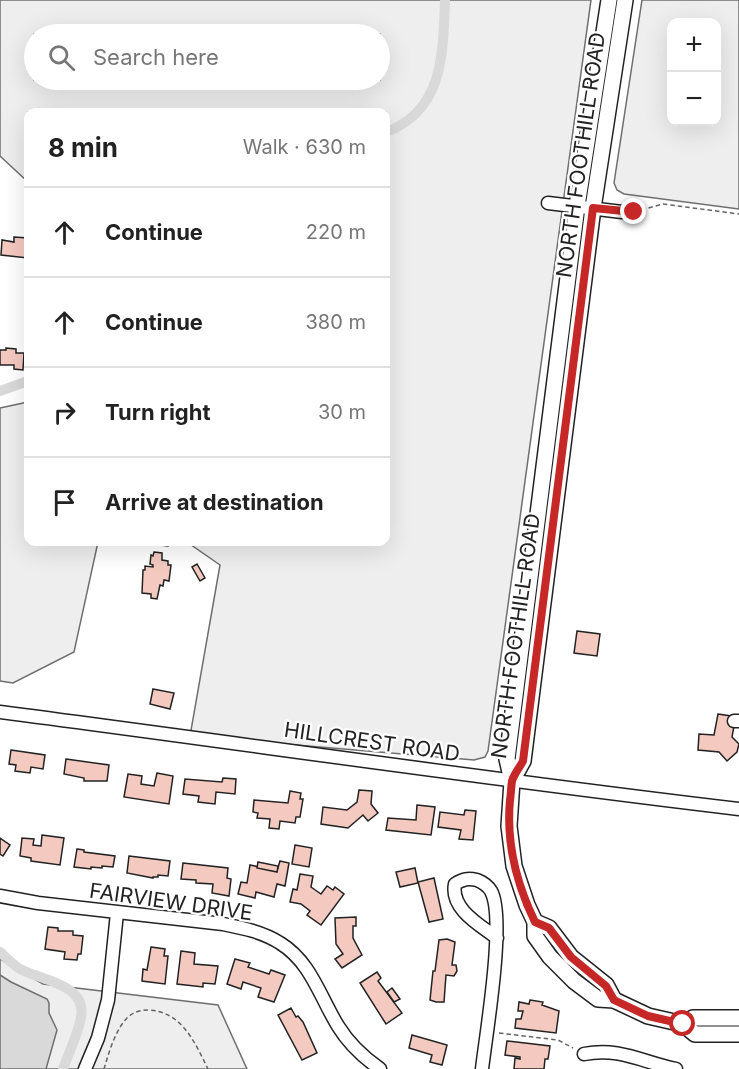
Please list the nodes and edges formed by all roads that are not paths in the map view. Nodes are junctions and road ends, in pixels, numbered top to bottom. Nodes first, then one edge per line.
1 (609, 0) edge
2 (625, 0) edge
3 (548, 202) dead end
4 (577, 206) junction
5 (593, 208) junction
6 (622, 212) road end
7 (0, 712) edge
8 (512, 781) junction
9 (739, 809) edge
10 (0, 896) edge
11 (117, 913) junction
12 (497, 938) junction
13 (739, 1018) edge
14 (683, 1024) junction
15 (739, 1034) edge
16 (584, 1054) road end
17 (85, 1069) edge
18 (380, 1069) edge
19 (482, 1069) edge
20 (676, 1069) edge

1 - 4 main road, NORTH FOOTHILL ROAD
2 - 5 main road, NORTH FOOTHILL ROAD
3 - 4 street
4 - 5 street
4 - 8 main road, NORTH FOOTHILL ROAD
5 - 6 street
5 - 8 main road, NORTH FOOTHILL ROAD
7 - 8 street, HILLCREST ROAD
8 - 9 street, HILLCREST ROAD
8 - 14 main road
10 - 11 street, FAIRVIEW DRIVE
11 - 17 street
11 - 18 street, FAIRVIEW DRIVE
12 - 12 street
12 - 19 street
13 - 14 main road
14 - 15 main road
16 - 20 street

